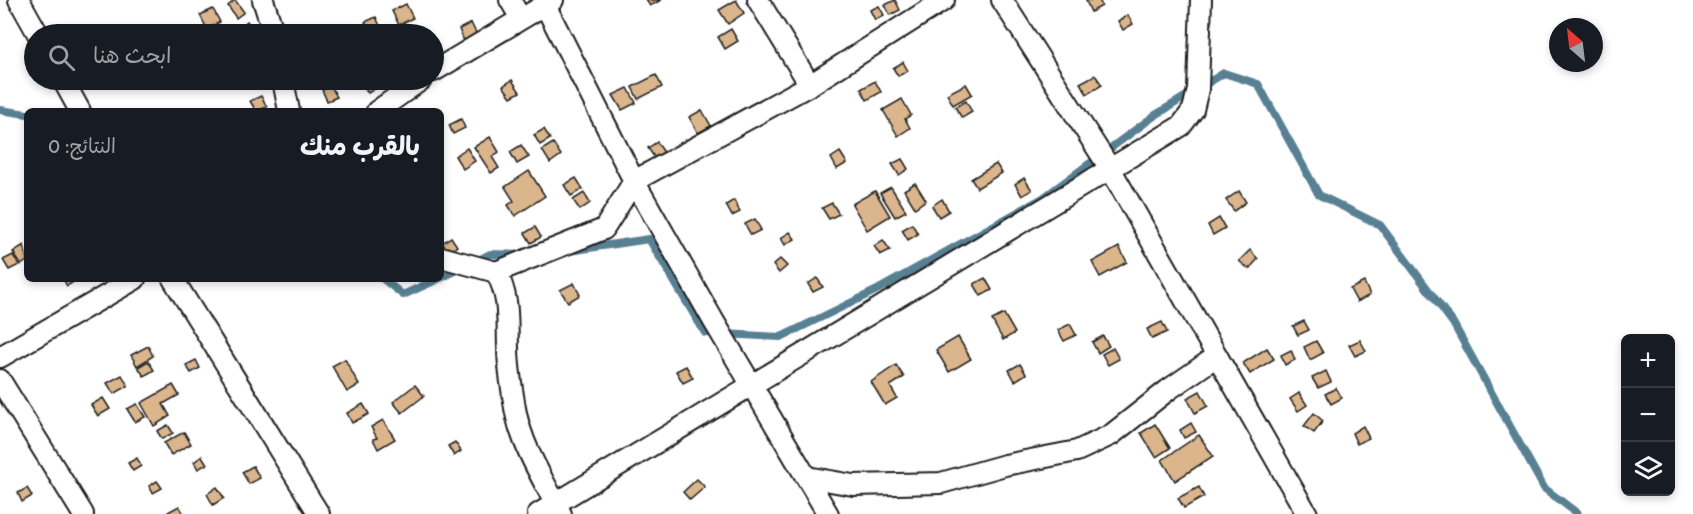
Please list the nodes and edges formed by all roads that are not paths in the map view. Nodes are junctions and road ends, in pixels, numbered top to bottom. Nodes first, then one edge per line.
1 (19, 0) edge
2 (263, 0) edge
3 (510, 0) edge
4 (758, 0) edge
5 (944, 0) edge
6 (1002, 0) edge
7 (1201, 0) edge
8 (549, 2) edge
9 (520, 18) junction
10 (32, 24) edge
11 (271, 24) edge
12 (444, 65) edge
13 (810, 85) junction
14 (68, 90) edge
15 (285, 90) edge
16 (407, 90) edge
17 (78, 108) edge
18 (288, 108) edge
19 (381, 108) edge
20 (1111, 170) junction
21 (634, 180) junction
22 (444, 258) edge
23 (496, 272) junction
24 (130, 282) edge
25 (175, 282) edge
26 (1217, 356) junction
27 (0, 357) edge
28 (0, 380) edge
29 (752, 385) junction
30 (807, 477) junction
31 (558, 508) edge
32 (83, 514) edge
33 (319, 514) edge
34 (538, 514) edge
35 (828, 514) edge
36 (1307, 514) edge

1 - 10 street
2 - 11 street
3 - 9 street
4 - 13 street
5 - 13 street
6 - 20 street
7 - 20 street
8 - 9 street
8 - 21 street
9 - 12 street
13 - 21 street
14 - 17 street
15 - 18 street
16 - 19 street
20 - 26 street
20 - 29 street
21 - 23 street
21 - 29 street
22 - 23 street
23 - 31 street
24 - 27 street
25 - 33 street
26 - 30 street
26 - 36 street
28 - 32 street
29 - 30 street
29 - 31 street
30 - 35 street
31 - 34 street

